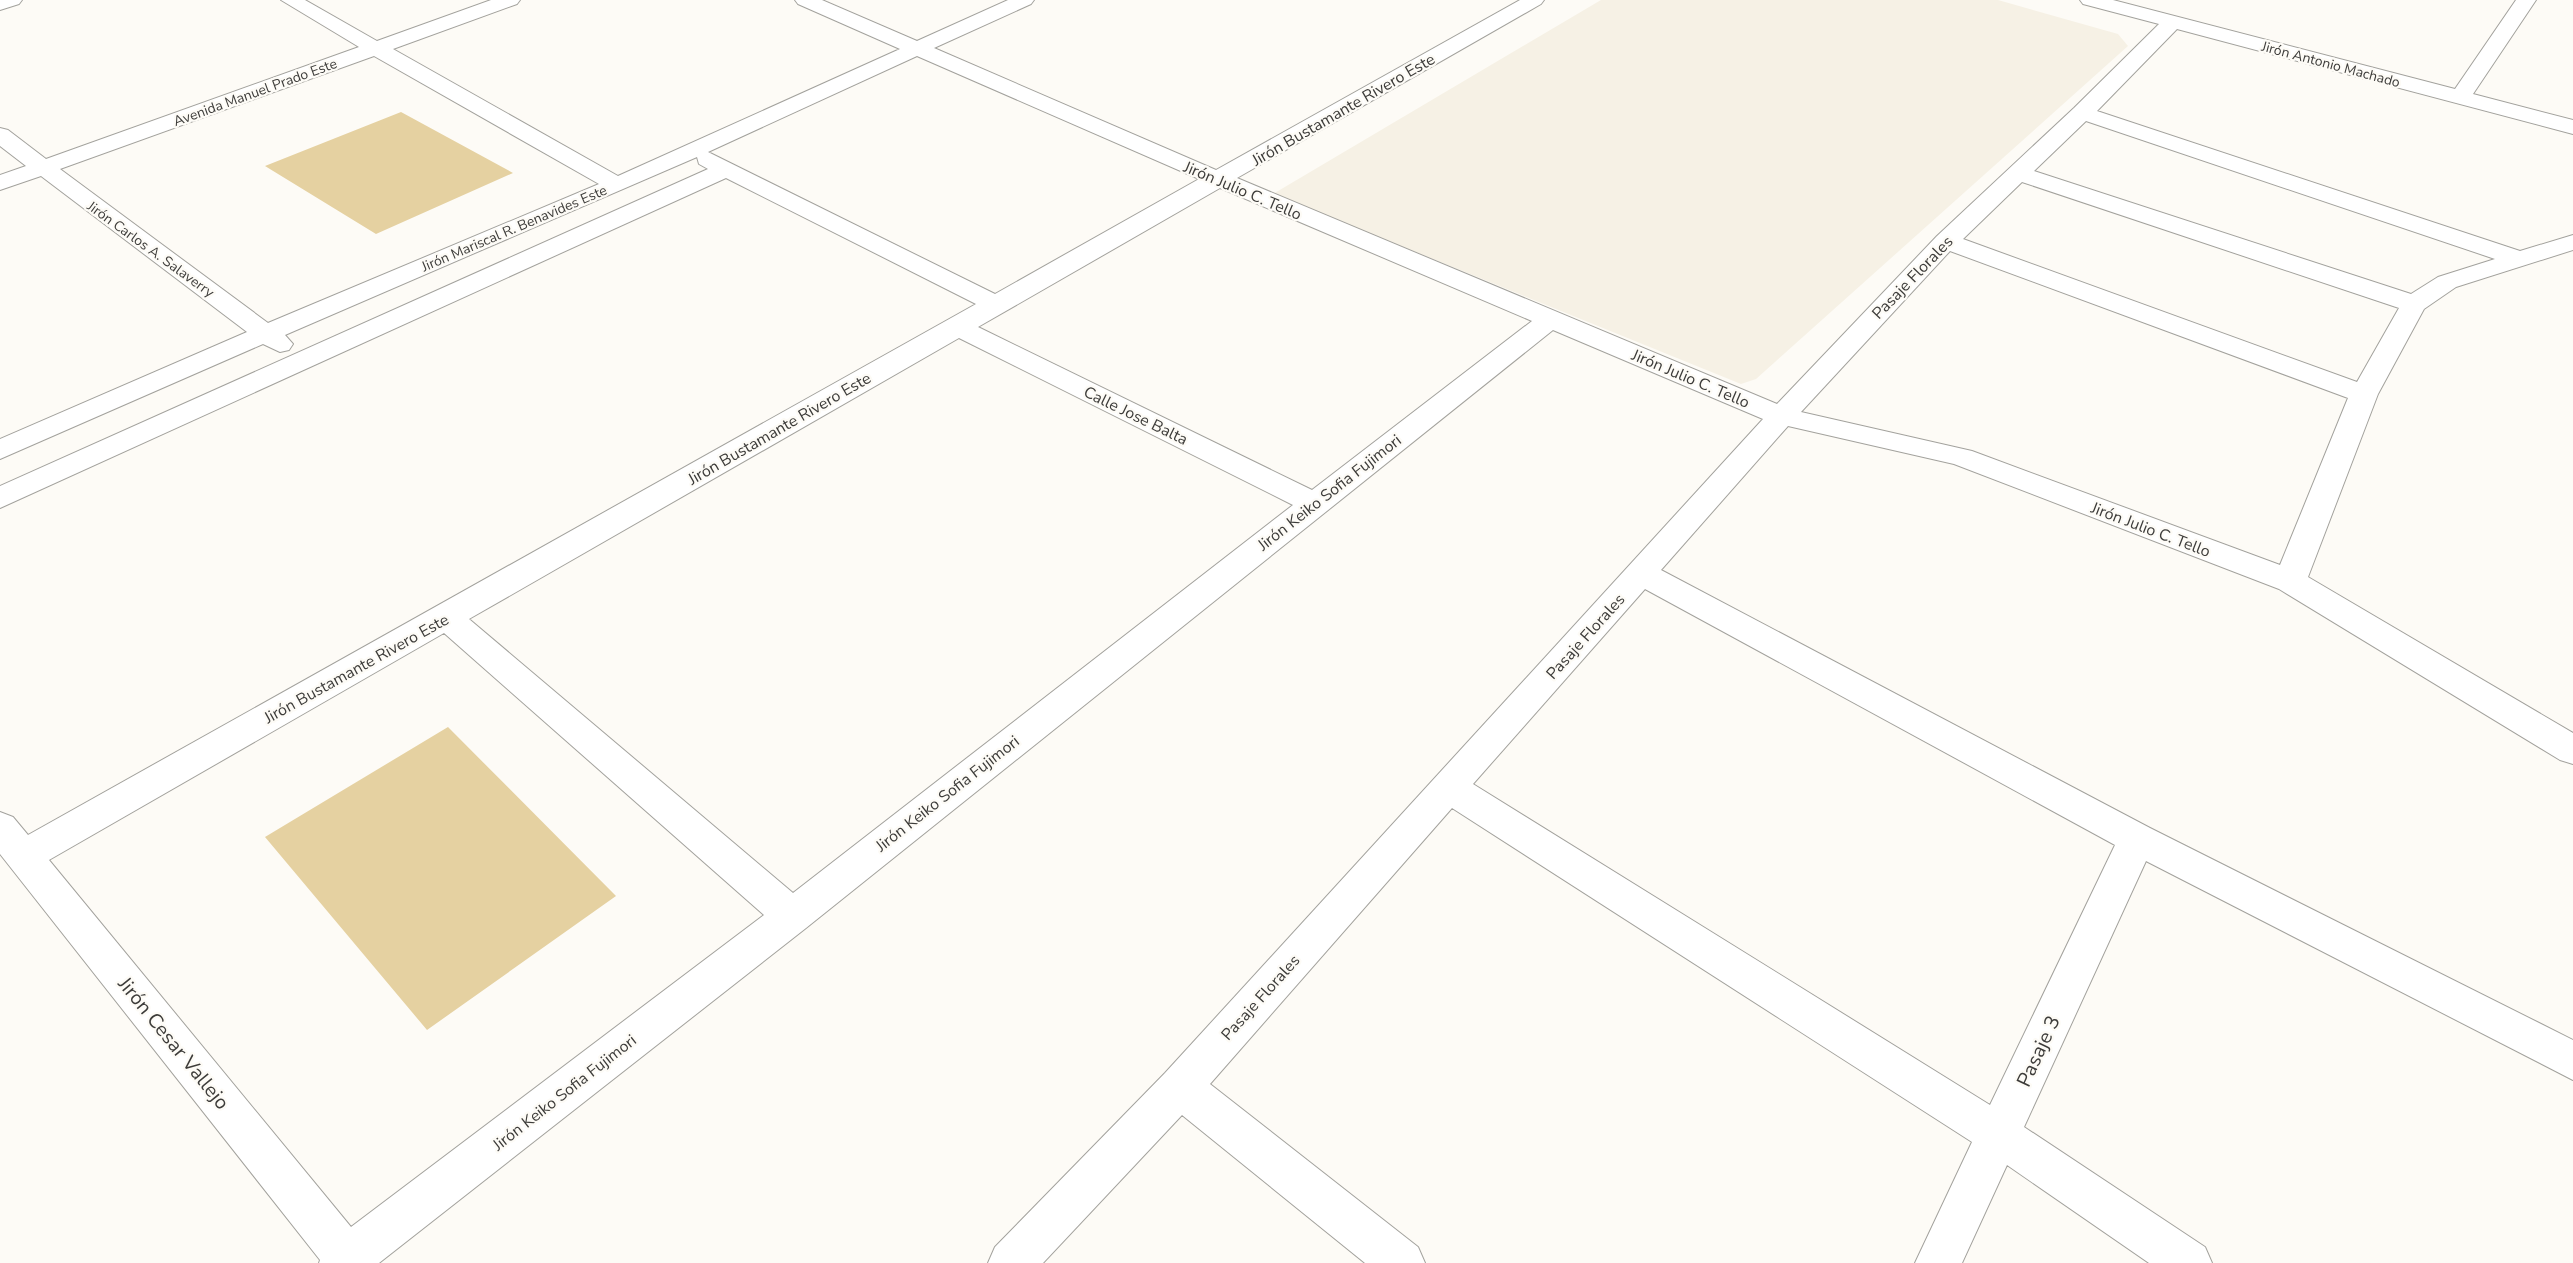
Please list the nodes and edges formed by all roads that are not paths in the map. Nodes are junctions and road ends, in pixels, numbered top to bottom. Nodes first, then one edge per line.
1 (12, 0) edge
2 (291, 0) edge
3 (510, 0) edge
4 (805, 0) edge
5 (1024, 0) edge
6 (1534, 0) edge
7 (2090, 0) edge
8 (2526, 0) edge
9 (2117, 3) edge
10 (0, 4) edge
11 (2173, 22) junction
12 (376, 48) junction
13 (914, 48) junction
14 (2460, 98) junction
15 (2082, 113) junction
16 (2573, 127) edge
17 (0, 135) edge
18 (693, 151) junction
19 (42, 168) junction
20 (724, 170) junction
21 (2018, 173) junction
22 (1218, 179) junction
23 (0, 183) edge
24 (616, 185) junction
25 (1946, 241) junction
26 (2573, 242) edge
27 (2528, 257) junction
28 (2573, 266) edge
29 (2414, 304) junction
30 (997, 305) junction
31 (1550, 319) junction
32 (958, 327) junction
33 (266, 333) junction
34 (303, 361) junction
35 (2364, 394) junction
36 (1780, 416) junction
37 (0, 450) edge
38 (0, 498) edge
39 (1315, 504) junction
40 (1641, 573) junction
41 (2290, 581) junction
42 (446, 617) junction
43 (2573, 750) edge
44 (1448, 787) junction
45 (2138, 839) junction
46 (12, 841) edge
47 (792, 916) junction
48 (2573, 1061) edge
49 (1180, 1087) junction
50 (1998, 1134) junction
51 (345, 1261) edge
52 (1011, 1263) edge
53 (1402, 1263) edge
54 (1938, 1263) edge
55 (2189, 1263) edge

1 - 10 street
2 - 12 street
3 - 12 street, Avenida Manuel Prado Este
4 - 13 street, Jirón Julio C. Tello
5 - 13 street, Jirón Mariscal R. Benavides Este
6 - 22 street, Jirón Bustamante Rivero Este
7 - 9 street, Jirón Antonio Machado
8 - 14 street
9 - 11 street, Jirón Antonio Machado
11 - 14 street, Jirón Antonio Machado
11 - 15 street, Pasaje Florales
12 - 19 street, Avenida Manuel Prado Este
12 - 24 street
13 - 18 street, Jirón Mariscal R. Benavides Este
13 - 22 street, Jirón Julio C. Tello
14 - 16 street, Jirón Antonio Machado
15 - 21 street, Pasaje Florales
15 - 27 street
17 - 19 street, Jirón Carlos A. Salaverry
18 - 20 street
18 - 24 street, Jirón Mariscal R. Benavides Este
19 - 23 street, Avenida Manuel Prado Este
19 - 33 street, Jirón Carlos A. Salaverry
20 - 30 street
20 - 34 street
21 - 25 street, Pasaje Florales
21 - 29 street
22 - 30 street, Jirón Bustamante Rivero Este
22 - 31 street, Jirón Julio C. Tello
24 - 33 street, Jirón Mariscal R. Benavides Este
25 - 35 street
25 - 36 street, Pasaje Florales
26 - 27 street
27 - 28 street
27 - 29 street
29 - 35 street
30 - 32 street, Jirón Bustamante Rivero Este
31 - 36 street, Jirón Julio C. Tello
31 - 39 street, Jirón Keiko Sofia Fujimori
32 - 39 street, Calle Jose Balta
32 - 42 street, Jirón Bustamante Rivero Este
33 - 34 street, Jirón Carlos A. Salaverry
33 - 37 street, Jirón Mariscal R. Benavides Este
34 - 38 street
35 - 41 street
36 - 40 street, Pasaje Florales
36 - 41 street, Jirón Julio C. Tello
39 - 47 street, Jirón Keiko Sofia Fujimori
40 - 44 street, Pasaje Florales
40 - 45 street
41 - 43 street, Jirón Julio C. Tello
42 - 46 street, Jirón Bustamante Rivero Este
42 - 47 street
44 - 49 street, Pasaje Florales
44 - 50 street
45 - 48 street
45 - 50 street, Pasaje 3
46 - 51 street, Jirón Cesar Vallejo
47 - 51 street, Jirón Keiko Sofia Fujimori
49 - 52 street, Pasaje Florales
49 - 53 street
50 - 54 street, Pasaje 3
50 - 55 street

